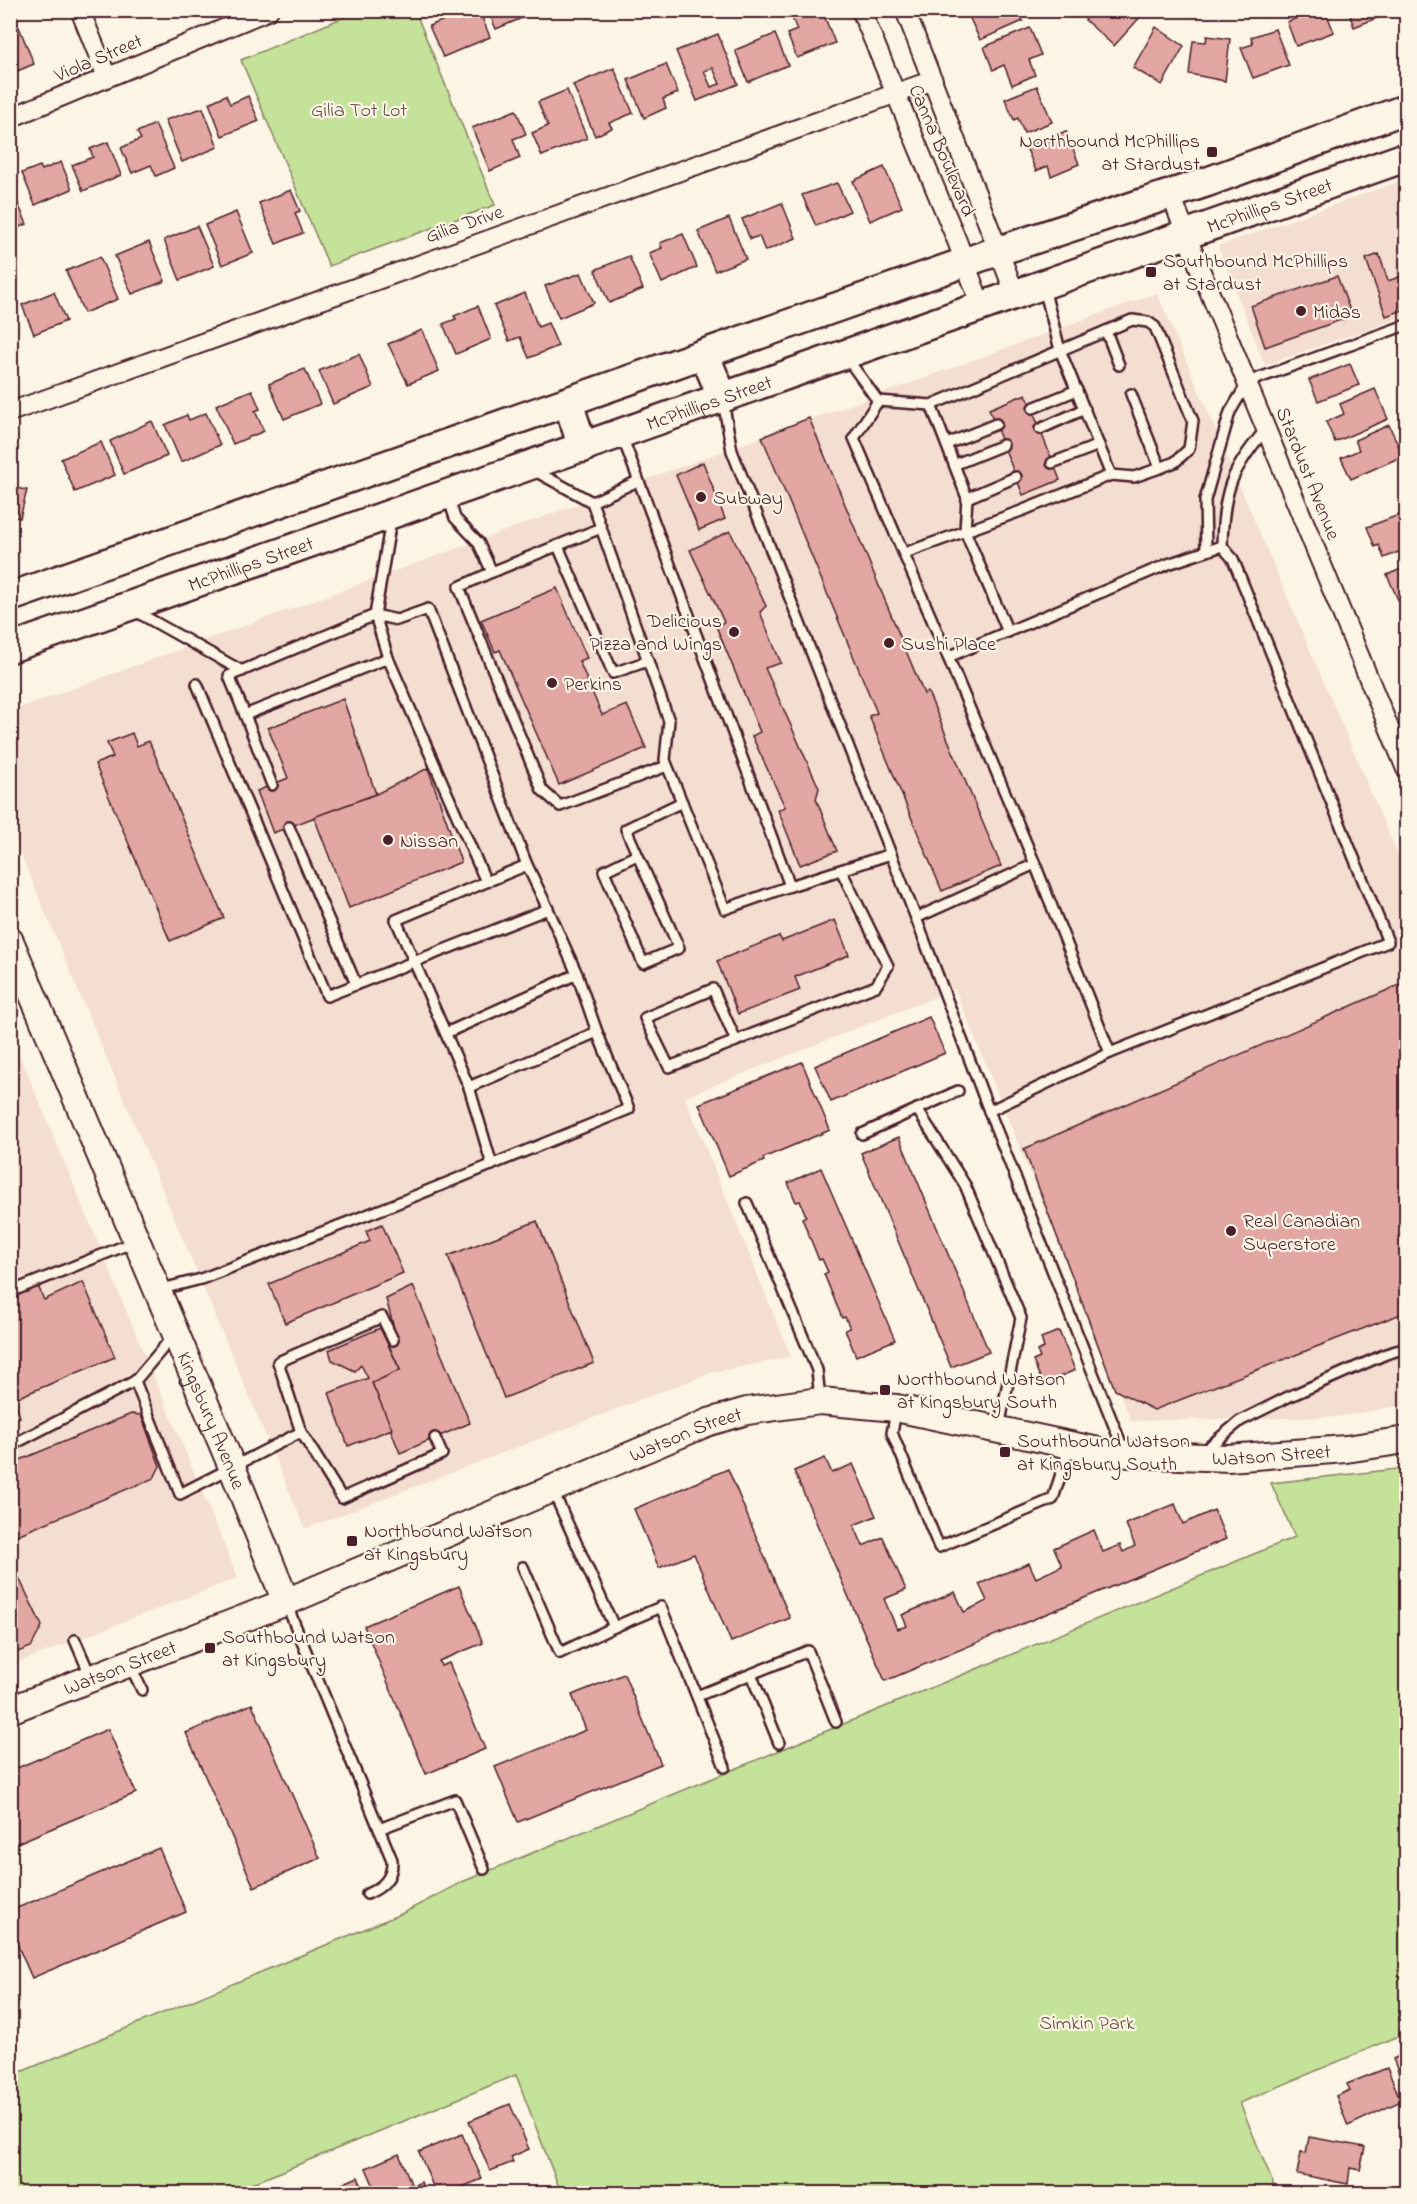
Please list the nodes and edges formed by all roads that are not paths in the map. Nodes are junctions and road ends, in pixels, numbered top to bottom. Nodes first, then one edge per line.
1 (80, 10) edge
2 (269, 10) edge
3 (861, 10) edge
4 (905, 10) edge
5 (232, 18) edge
6 (107, 77) junction
7 (933, 80) junction
8 (895, 95) junction
9 (1407, 109) edge
10 (10, 118) edge
11 (1407, 157) edge
12 (1172, 194) junction
13 (1186, 235) junction
14 (999, 251) junction
15 (964, 263) junction
16 (1044, 286) junction
17 (1016, 296) junction
18 (982, 308) junction
19 (1407, 325) edge
20 (1106, 331) junction
21 (1060, 350) junction
22 (704, 354) junction
23 (845, 356) junction
24 (1119, 365) dead end
25 (1248, 382) junction
26 (1077, 390) junction
27 (1131, 394) dead end
28 (723, 398) junction
29 (878, 401) junction
30 (568, 402) junction
31 (931, 405) junction
32 (1033, 408) dead end
33 (1085, 409) junction
34 (10, 412) edge
35 (996, 424) dead end
36 (1266, 428) junction
37 (1040, 429) dead end
38 (621, 434) junction
39 (947, 444) junction
40 (1003, 445) dead end
41 (1099, 445) junction
42 (583, 448) junction
43 (1052, 462) dead end
44 (956, 464) junction
45 (528, 467) junction
46 (1160, 468) junction
47 (1111, 474) junction
48 (1016, 477) dead end
49 (638, 481) junction
50 (447, 495) junction
51 (967, 498) junction
52 (592, 501) junction
53 (392, 514) junction
54 (601, 528) junction
55 (965, 531) junction
56 (558, 546) junction
57 (1222, 546) junction
58 (1206, 549) junction
59 (905, 553) junction
60 (492, 572) junction
61 (10, 597) edge
62 (127, 607) junction
63 (375, 615) junction
64 (1008, 632) junction
65 (10, 648) edge
66 (948, 657) junction
67 (388, 658) junction
68 (648, 661) junction
69 (242, 671) junction
70 (197, 684) dead end
71 (245, 715) junction
72 (667, 766) junction
73 (1407, 769) edge
74 (272, 784) dead end
75 (682, 802) junction
76 (289, 827) dead end
77 (891, 854) junction
78 (637, 855) junction
79 (1035, 864) junction
80 (527, 865) junction
81 (841, 870) junction
82 (486, 882) junction
83 (790, 886) junction
84 (548, 909) junction
85 (916, 918) junction
86 (10, 941) edge
87 (414, 962) junction
88 (577, 974) junction
89 (356, 984) junction
90 (597, 1032) junction
91 (446, 1033) junction
92 (736, 1041) junction
93 (1110, 1053) junction
94 (470, 1087) junction
95 (957, 1091) dead end
96 (917, 1109) junction
97 (989, 1111) junction
98 (862, 1134) dead end
99 (492, 1165) junction
100 (747, 1203) dead end
101 (136, 1241) junction
102 (157, 1290) junction
103 (10, 1292) edge
104 (175, 1333) junction
105 (393, 1340) dead end
106 (1407, 1348) edge
107 (135, 1381) junction
108 (820, 1401) junction
109 (896, 1408) junction
110 (998, 1430) junction
111 (301, 1432) junction
112 (435, 1438) dead end
113 (1407, 1440) edge
114 (1070, 1445) junction
115 (10, 1446) edge
116 (1125, 1453) junction
117 (1198, 1456) junction
118 (232, 1467) junction
119 (552, 1489) junction
120 (523, 1567) dead end
121 (286, 1602) junction
122 (614, 1627) junction
123 (75, 1641) dead end
124 (129, 1663) junction
125 (751, 1674) junction
126 (91, 1678) junction
127 (142, 1690) dead end
128 (697, 1696) junction
129 (10, 1710) edge
130 (836, 1722) dead end
131 (779, 1743) dead end
132 (725, 1767) dead end
133 (379, 1829) junction
134 (484, 1869) dead end
135 (367, 1894) dead end

1 - 6 street
2 - 5 street, Viola Street
3 - 8 street, Canna Boulevard
4 - 7 street, Canna Boulevard
5 - 6 street, Viola Street
6 - 10 street, Viola Street
7 - 8 street, Gilia Drive
7 - 14 street, Canna Boulevard
8 - 15 street, Canna Boulevard
8 - 34 street, Gilia Drive
9 - 12 main road
11 - 13 main road, McPhillips Street
12 - 13 street, Stardust Avenue
12 - 14 main road
13 - 16 main road, McPhillips Street
13 - 25 street, Stardust Avenue
14 - 15 main road
14 - 17 street, Canna Boulevard
15 - 18 street, Canna Boulevard
15 - 22 main road
16 - 17 main road, McPhillips Street
16 - 21 lane
17 - 18 main road, McPhillips Street
18 - 23 main road, McPhillips Street
19 - 25 lane
20 - 21 lane
20 - 24 lane
20 - 46 lane
21 - 26 lane
21 - 31 lane
22 - 28 main road
22 - 30 main road
23 - 28 main road, McPhillips Street
23 - 29 lane
25 - 36 street, Stardust Avenue
25 - 58 lane
26 - 32 lane
26 - 33 lane
27 - 46 lane
28 - 38 main road, McPhillips Street
28 - 77 lane
29 - 31 lane
29 - 59 lane
30 - 42 main road
30 - 61 main road
31 - 39 lane
33 - 37 lane
33 - 41 lane
35 - 39 lane
36 - 57 lane
36 - 73 street, Stardust Avenue
38 - 42 main road, McPhillips Street
38 - 49 lane
39 - 44 lane
40 - 44 lane
41 - 43 lane
41 - 47 lane
42 - 45 main road, McPhillips Street
44 - 51 lane
45 - 50 main road, McPhillips Street
45 - 52 lane
46 - 47 lane
47 - 55 lane
48 - 51 lane
49 - 52 lane
49 - 83 lane
50 - 53 main road, McPhillips Street
50 - 60 lane
51 - 55 lane
52 - 54 lane
53 - 62 main road, McPhillips Street
53 - 63 lane
54 - 56 lane
54 - 68 lane
55 - 59 lane
55 - 64 lane
56 - 60 lane
56 - 68 lane
57 - 58 lane
57 - 93 lane
58 - 64 lane
59 - 66 lane
60 - 72 lane
62 - 65 main road, McPhillips Street
62 - 69 lane
63 - 67 lane
63 - 69 lane
63 - 80 lane
64 - 66 lane
66 - 79 lane
67 - 71 lane
67 - 82 lane
68 - 72 lane
69 - 71 lane
70 - 89 lane
71 - 74 lane
72 - 75 lane
75 - 78 lane
75 - 83 lane
76 - 89 lane
77 - 81 lane
77 - 85 lane
78 - 78 lane
79 - 85 lane
79 - 93 lane
80 - 82 lane
80 - 84 lane
81 - 83 lane
81 - 92 lane
82 - 87 lane
84 - 87 lane
84 - 88 lane
85 - 97 lane
86 - 101 street, Kingsbury Avenue
87 - 89 lane
87 - 91 lane
88 - 90 lane
88 - 91 lane
90 - 94 lane
90 - 99 lane
91 - 94 lane
92 - 92 lane
93 - 97 lane
94 - 99 lane
95 - 96 lane
96 - 98 lane
96 - 110 lane
97 - 116 lane
99 - 102 lane
100 - 108 lane
101 - 102 street, Kingsbury Avenue
101 - 103 lane
102 - 104 street, Kingsbury Avenue
104 - 107 lane
104 - 118 street, Kingsbury Avenue
105 - 111 lane
106 - 117 lane
107 - 115 lane
107 - 118 lane
108 - 109 street, Watson Street
108 - 119 street, Watson Street
109 - 110 street, Watson Street
109 - 114 lane
110 - 114 street, Watson Street
111 - 112 lane
111 - 118 lane
113 - 117 street, Watson Street
114 - 116 street, Watson Street
116 - 117 street, Watson Street
118 - 121 street, Kingsbury Avenue
119 - 121 street, Watson Street
119 - 122 lane
120 - 122 lane
121 - 124 street, Watson Street
121 - 133 lane, Kingsbury Avenue
122 - 128 lane
123 - 126 lane
124 - 126 street, Watson Street
124 - 127 lane
125 - 128 lane
125 - 130 lane
125 - 131 lane
126 - 129 street, Watson Street
128 - 132 lane
133 - 134 lane
133 - 135 lane, Kingsbury Avenue

